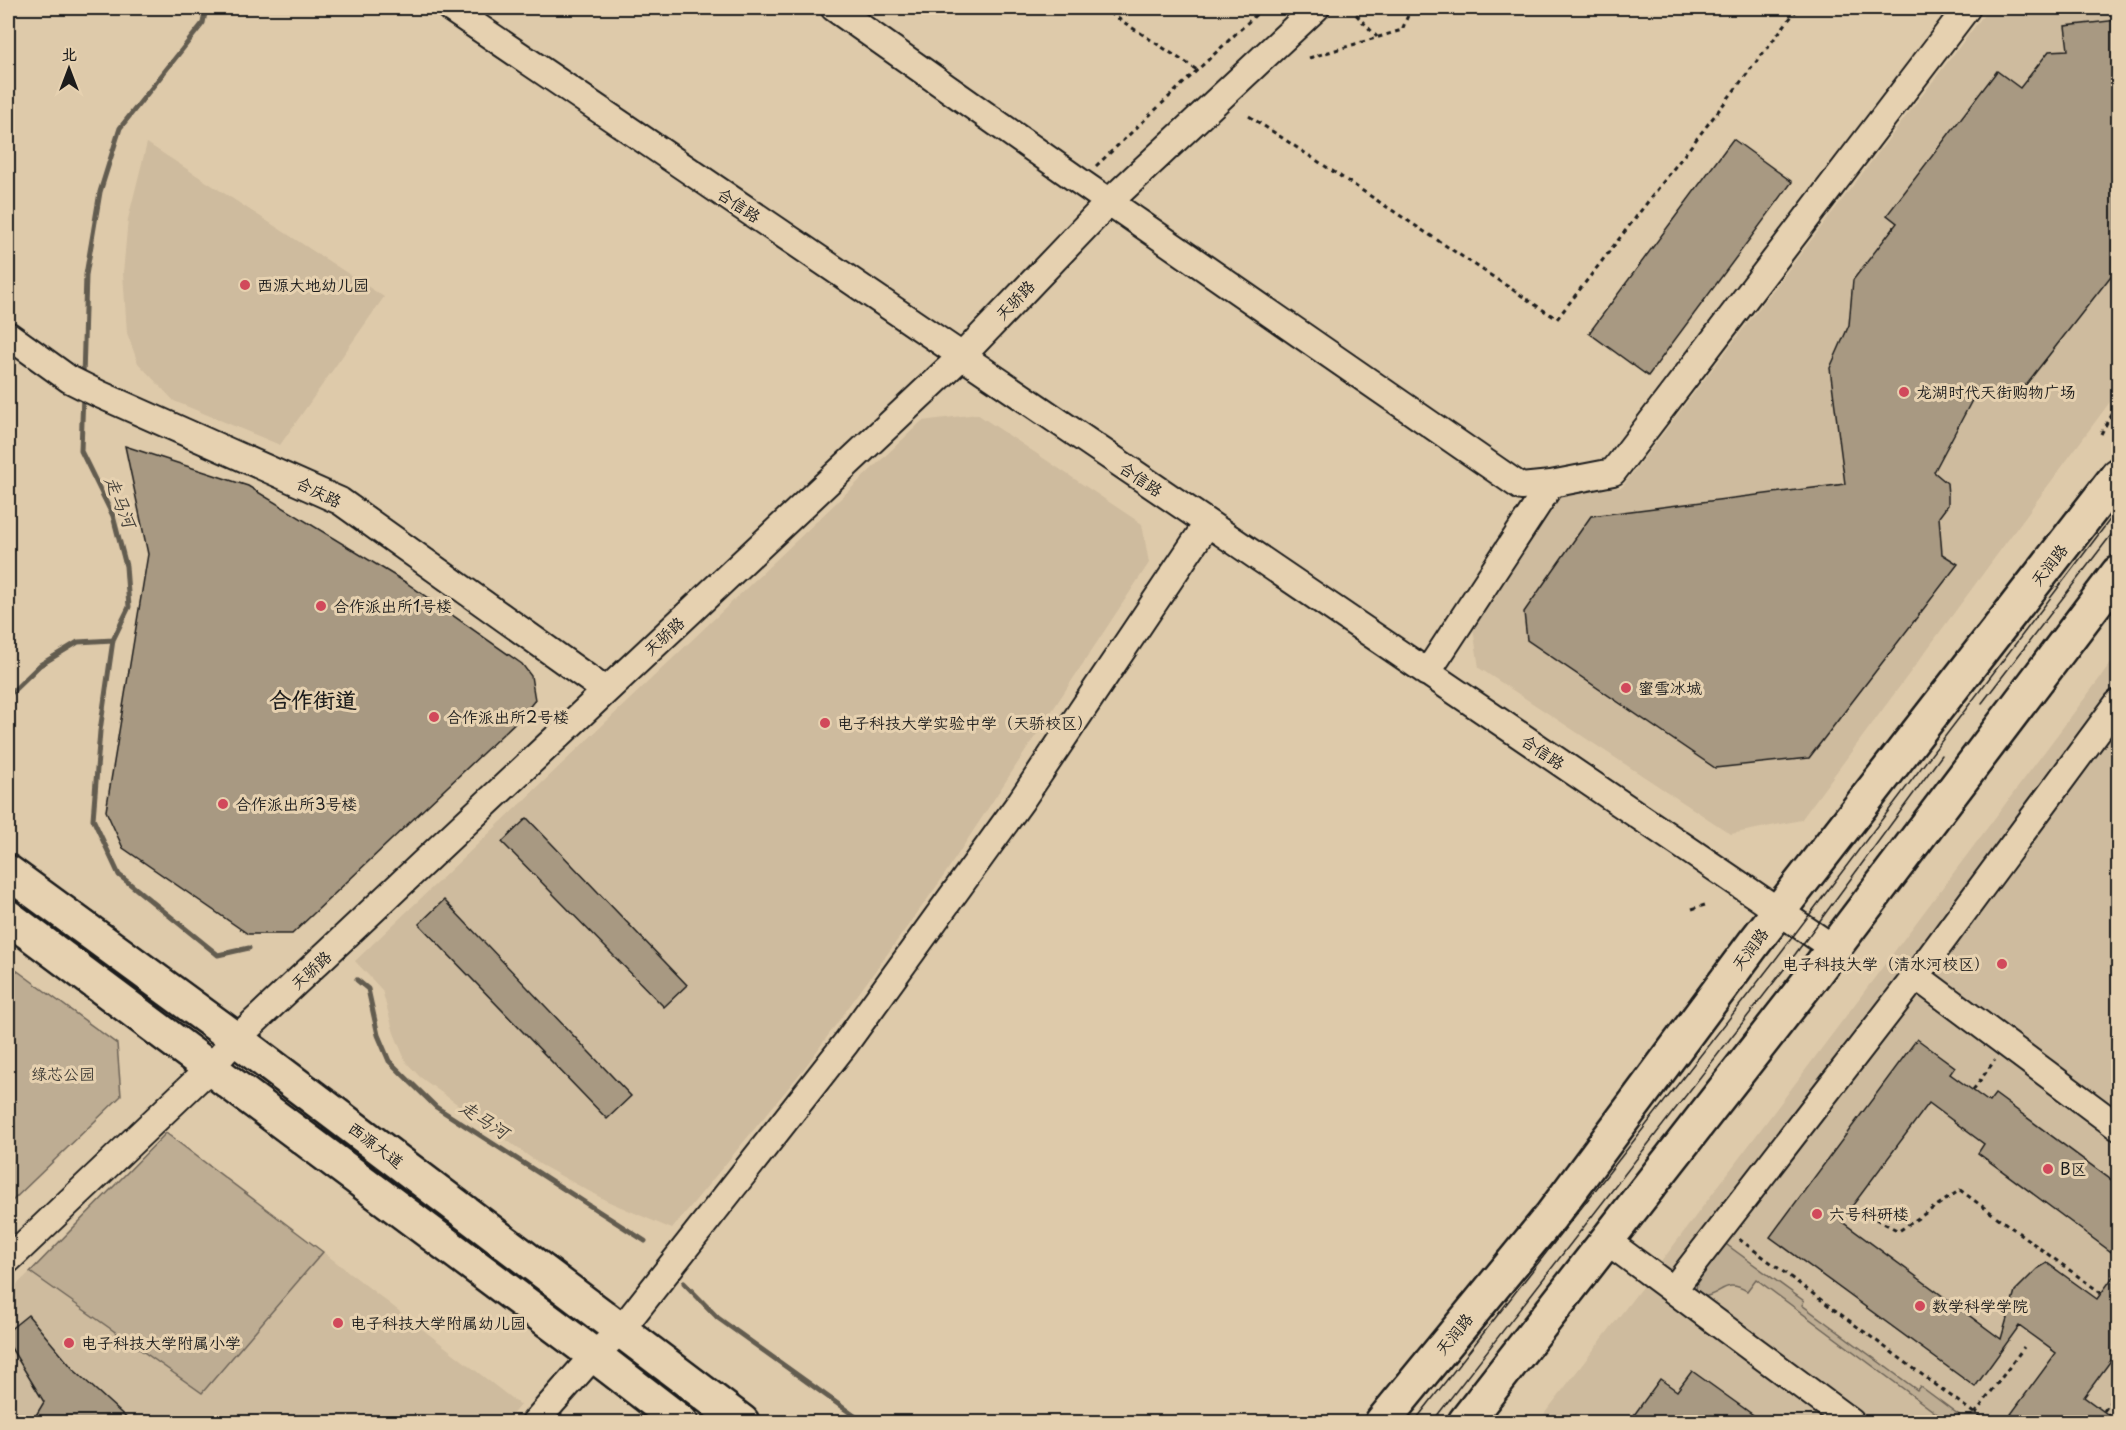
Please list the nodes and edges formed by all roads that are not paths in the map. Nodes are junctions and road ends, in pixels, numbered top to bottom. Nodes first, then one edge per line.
1 (450, 8) edge
2 (834, 8) edge
3 (1316, 8) edge
4 (1967, 8) edge
5 (1109, 202) junction
6 (8, 335) edge
7 (961, 357) junction
8 (2118, 475) edge
9 (1551, 484) junction
10 (1207, 524) junction
11 (2118, 573) edge
12 (1426, 673) junction
13 (606, 691) junction
14 (2118, 703) edge
15 (8, 872) edge
16 (1779, 912) junction
17 (8, 917) edge
18 (1833, 948) junction
19 (1916, 976) junction
20 (236, 1040) junction
21 (212, 1067) junction
22 (2118, 1127) edge
23 (1607, 1241) junction
24 (8, 1260) edge
25 (1673, 1290) junction
26 (620, 1331) junction
27 (594, 1354) junction
28 (535, 1422) edge
29 (681, 1422) edge
30 (742, 1422) edge
31 (1382, 1422) edge
32 (1465, 1422) edge
33 (1851, 1422) edge

1 - 7 street, 合信路
2 - 5 street
3 - 5 street, 天骄路
4 - 9 street
5 - 7 street, 天骄路
5 - 9 street
6 - 13 street, 合庆路
7 - 10 street, 合信路
7 - 13 street, 天骄路
8 - 16 main road, 天润路
9 - 12 street
10 - 12 street, 合信路
10 - 26 street
11 - 18 main road
12 - 16 street, 合信路
13 - 20 street, 天骄路
14 - 19 street
15 - 20 main road, 西源大道
16 - 18 street, 合信路
16 - 31 main road, 天润路
17 - 21 main road
18 - 23 main road
19 - 22 street
19 - 25 street
20 - 21 street, 天骄路
20 - 26 main road, 西源大道
21 - 24 street, 天骄路
21 - 27 main road
23 - 25 street
23 - 32 main road
25 - 33 street
26 - 27 street
26 - 30 main road, 西源大道
27 - 28 street
27 - 29 main road

